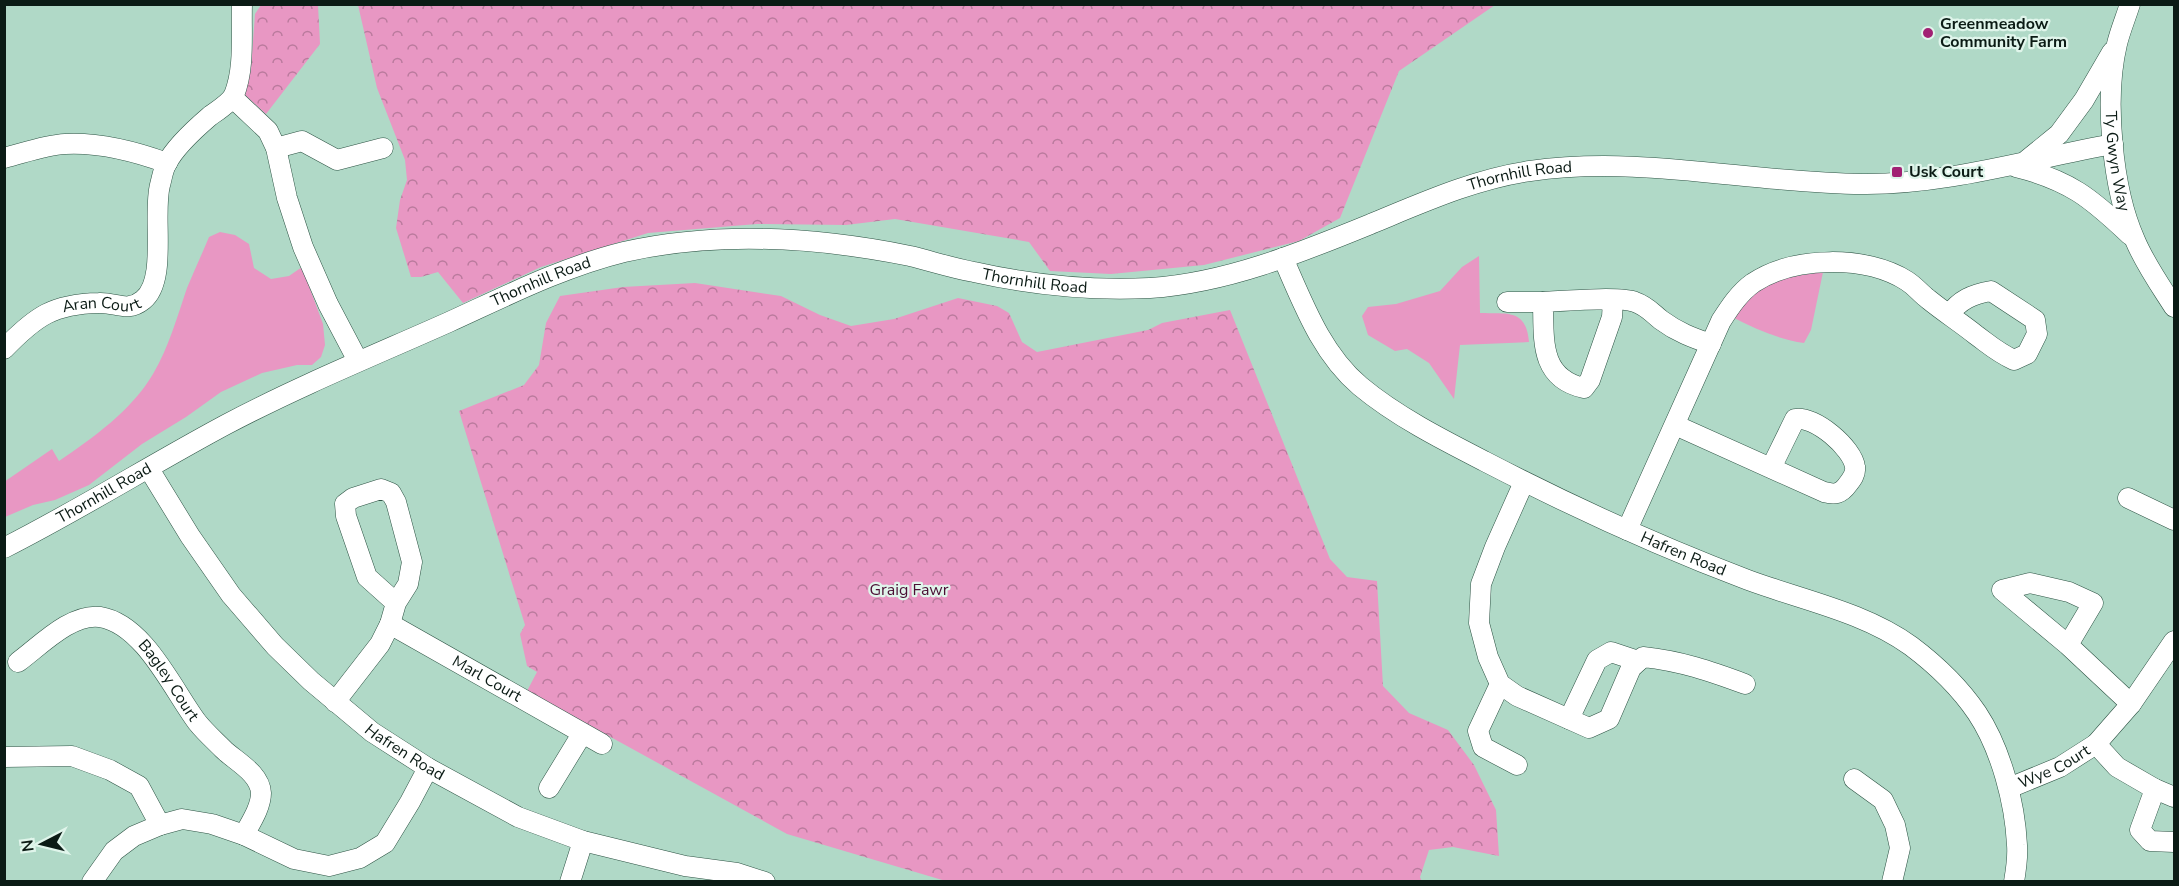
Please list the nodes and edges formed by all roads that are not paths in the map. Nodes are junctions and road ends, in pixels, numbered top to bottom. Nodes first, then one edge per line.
1 (242, 4) edge
2 (2130, 4) edge
3 (2117, 44) junction
4 (233, 98) junction
5 (2113, 144) junction
6 (276, 148) junction
7 (383, 148) dead end
8 (4, 158) edge
9 (166, 163) junction
10 (2017, 163) junction
11 (2134, 239) junction
12 (1283, 258) junction
13 (1613, 300) junction
14 (1507, 302) dead end
15 (1543, 302) junction
16 (2175, 307) edge
17 (1949, 315) dead end
18 (1711, 344) junction
19 (4, 349) edge
20 (358, 361) junction
21 (1675, 425) junction
22 (1771, 468) dead end
23 (149, 469) junction
24 (1524, 482) junction
25 (2128, 498) dead end
26 (2175, 520) edge
27 (1627, 530) junction
28 (4, 548) edge
29 (396, 603) junction
30 (390, 624) junction
31 (2175, 641) edge
32 (2068, 645) dead end
33 (1638, 661) junction
34 (18, 662) dead end
35 (1500, 684) junction
36 (1745, 684) dead end
37 (335, 702) junction
38 (2131, 704) junction
39 (1569, 719) junction
40 (582, 734) junction
41 (602, 744) dead end
42 (2096, 744) junction
43 (4, 758) edge
44 (1517, 765) dead end
45 (428, 768) junction
46 (1854, 778) dead end
47 (549, 788) dead end
48 (2009, 788) junction
49 (2155, 789) junction
50 (2175, 797) edge
51 (160, 825) junction
52 (244, 835) junction
53 (582, 841) junction
54 (2175, 842) edge
55 (92, 882) edge
56 (570, 882) edge
57 (765, 882) edge
58 (1892, 882) edge
59 (2014, 882) edge

1 - 4 street
2 - 3 street, Ty Gwyn Way
3 - 5 street, Ty Gwyn Way
3 - 10 street
4 - 6 street
4 - 9 street, Aran Court
5 - 10 street, Thornhill Road
5 - 11 street, Ty Gwyn Way
6 - 7 street
6 - 20 street
8 - 9 street
9 - 19 street, Aran Court
10 - 11 street
10 - 12 street, Thornhill Road
11 - 16 street, Ty Gwyn Way
12 - 20 street, Thornhill Road
12 - 24 street, Hafren Road
13 - 15 street
13 - 15 street
13 - 18 street
14 - 15 street
17 - 18 street
18 - 21 street
20 - 23 street, Thornhill Road
21 - 22 street
21 - 27 street
23 - 28 street, Thornhill Road
23 - 37 street, Hafren Road
24 - 27 street, Hafren Road
24 - 35 street
25 - 26 street
27 - 48 street, Hafren Road
29 - 29 street
29 - 30 street
30 - 37 street
30 - 40 street, Marl Court
31 - 38 street, Wye Court
32 - 38 street
33 - 36 street
33 - 39 street
33 - 39 street
34 - 52 street, Bagley Court
35 - 39 street
35 - 44 street
37 - 45 street, Hafren Road
38 - 42 street, Wye Court
40 - 41 street, Marl Court
40 - 47 street
42 - 48 street, Wye Court
42 - 49 street, Wye Court
43 - 51 street
45 - 52 street
45 - 53 street, Hafren Road
46 - 58 street
48 - 59 street, Hafren Road
49 - 50 street, Wye Court
49 - 54 street
51 - 52 street
51 - 55 street
53 - 56 street
53 - 57 street, Hafren Road

